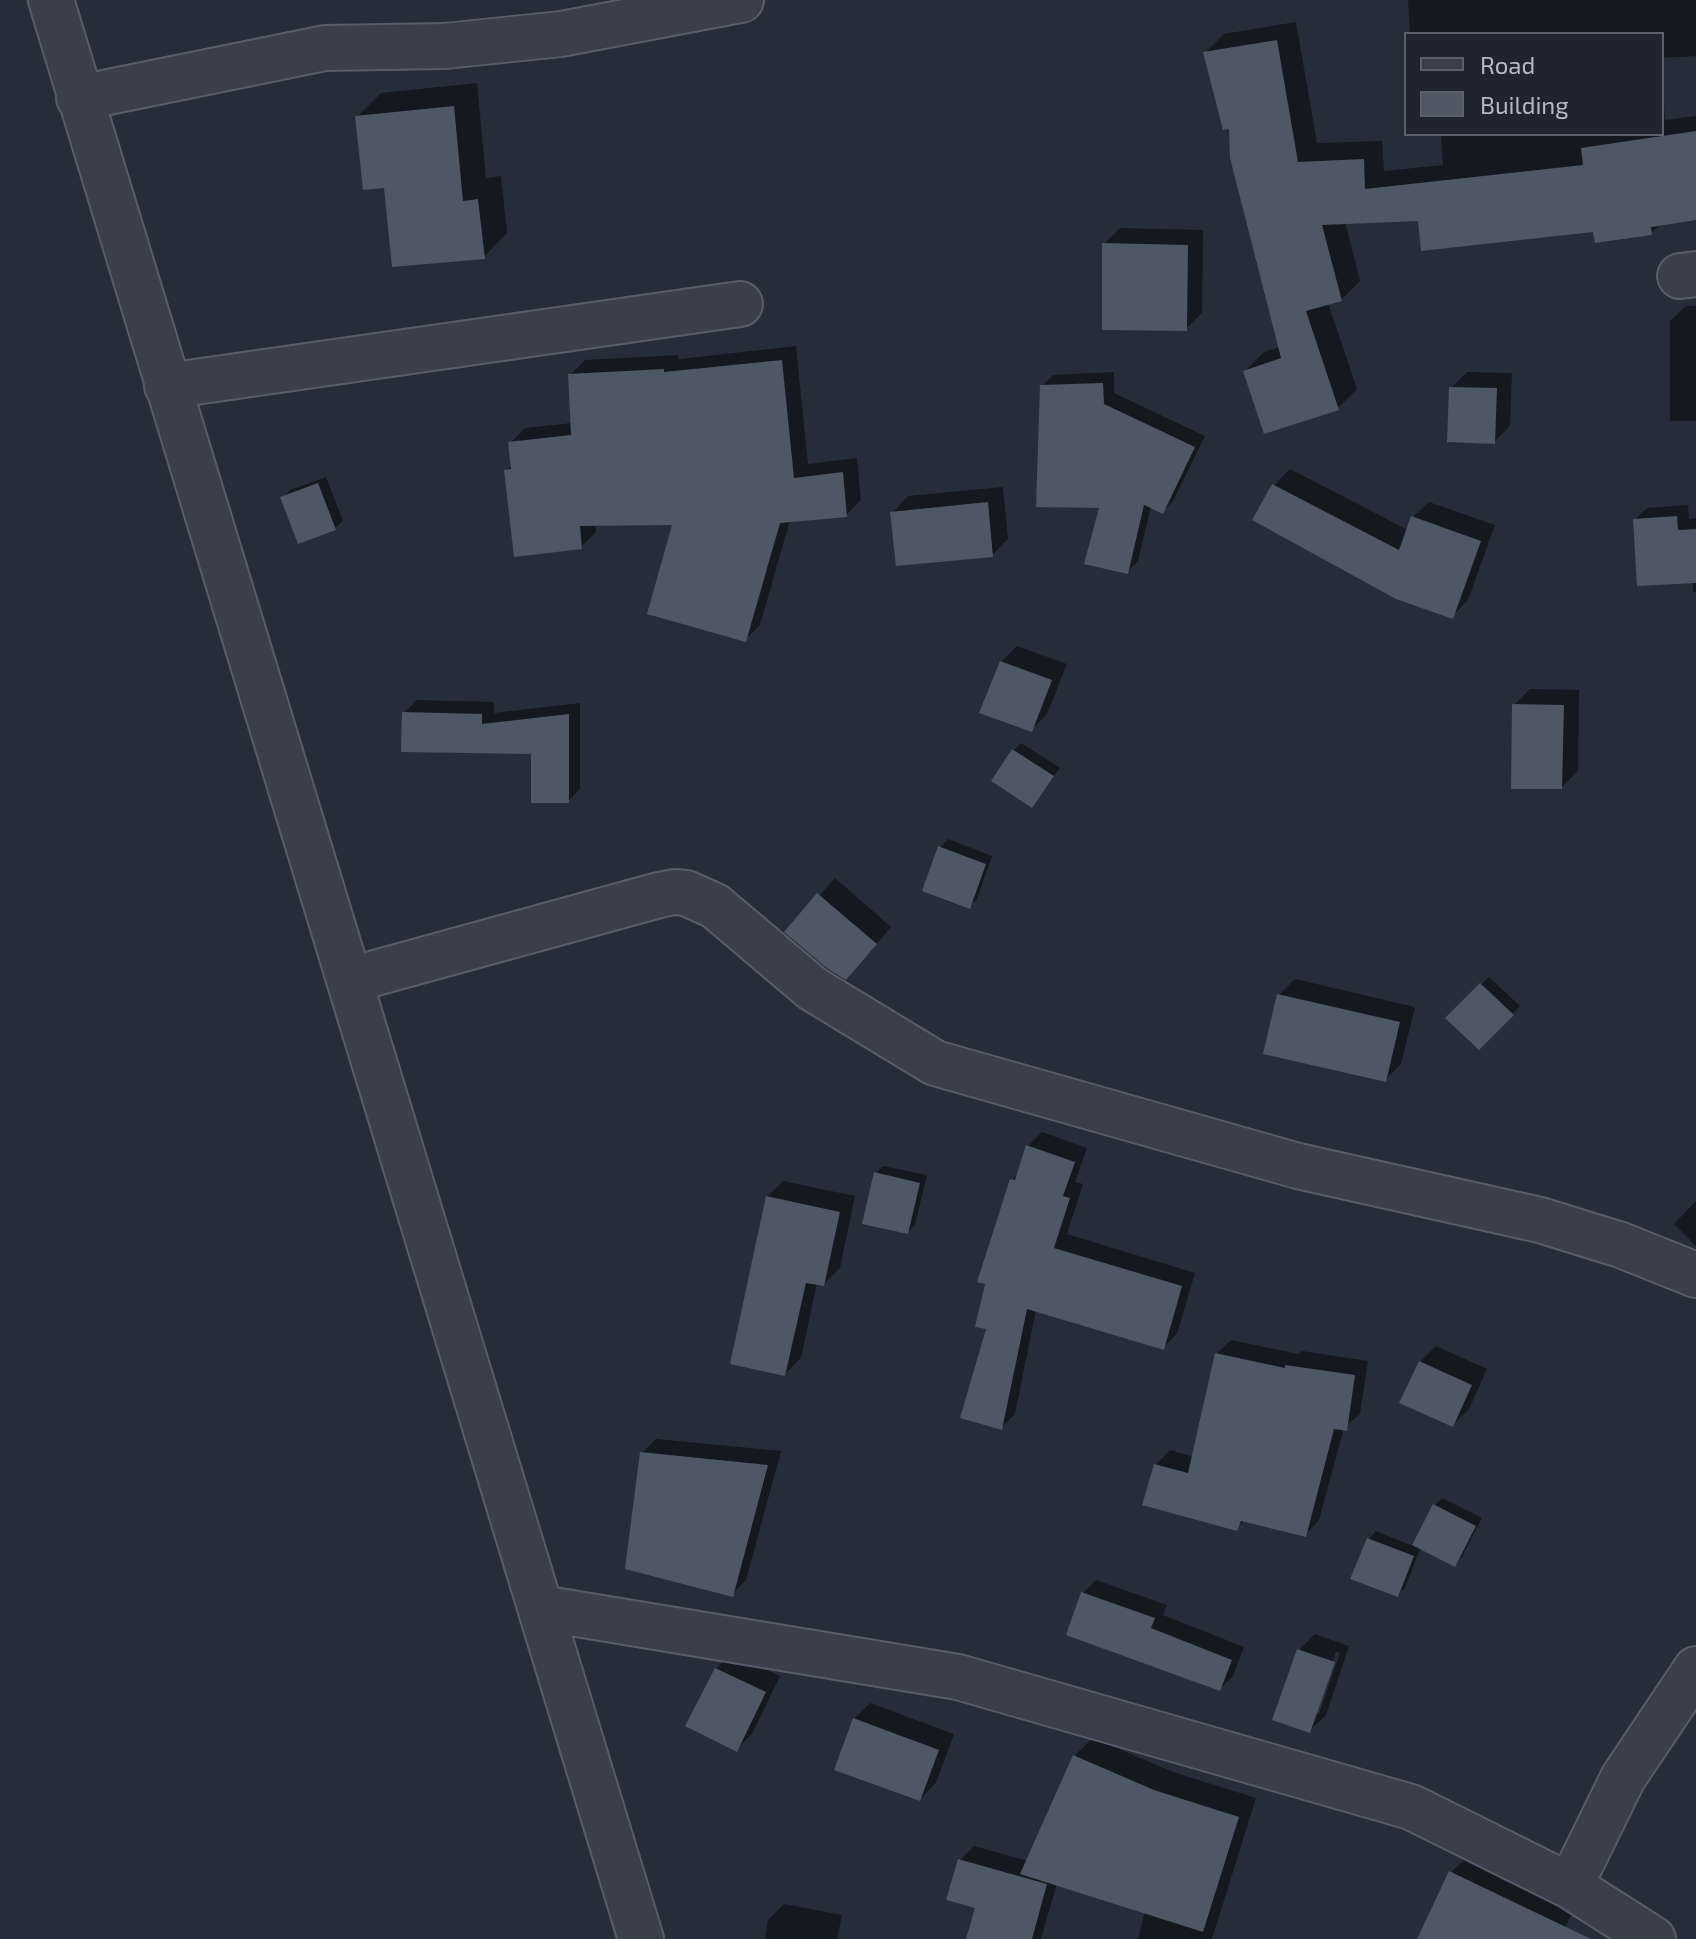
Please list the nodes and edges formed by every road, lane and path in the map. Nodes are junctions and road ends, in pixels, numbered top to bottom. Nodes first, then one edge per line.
1 (51, 0) edge
2 (741, 0) edge
3 (79, 98) junction
4 (740, 304) dead end
5 (167, 386) junction
6 (350, 980) junction
7 (1696, 1275) edge
8 (541, 1608) junction
9 (1696, 1669) edge
10 (1570, 1886) junction
11 (641, 1939) edge
12 (1653, 1939) edge

1 - 3 street
2 - 3 street
3 - 5 street
4 - 5 street
5 - 6 street
6 - 7 street
6 - 8 street
8 - 10 street
8 - 11 street
9 - 10 street
10 - 12 street

